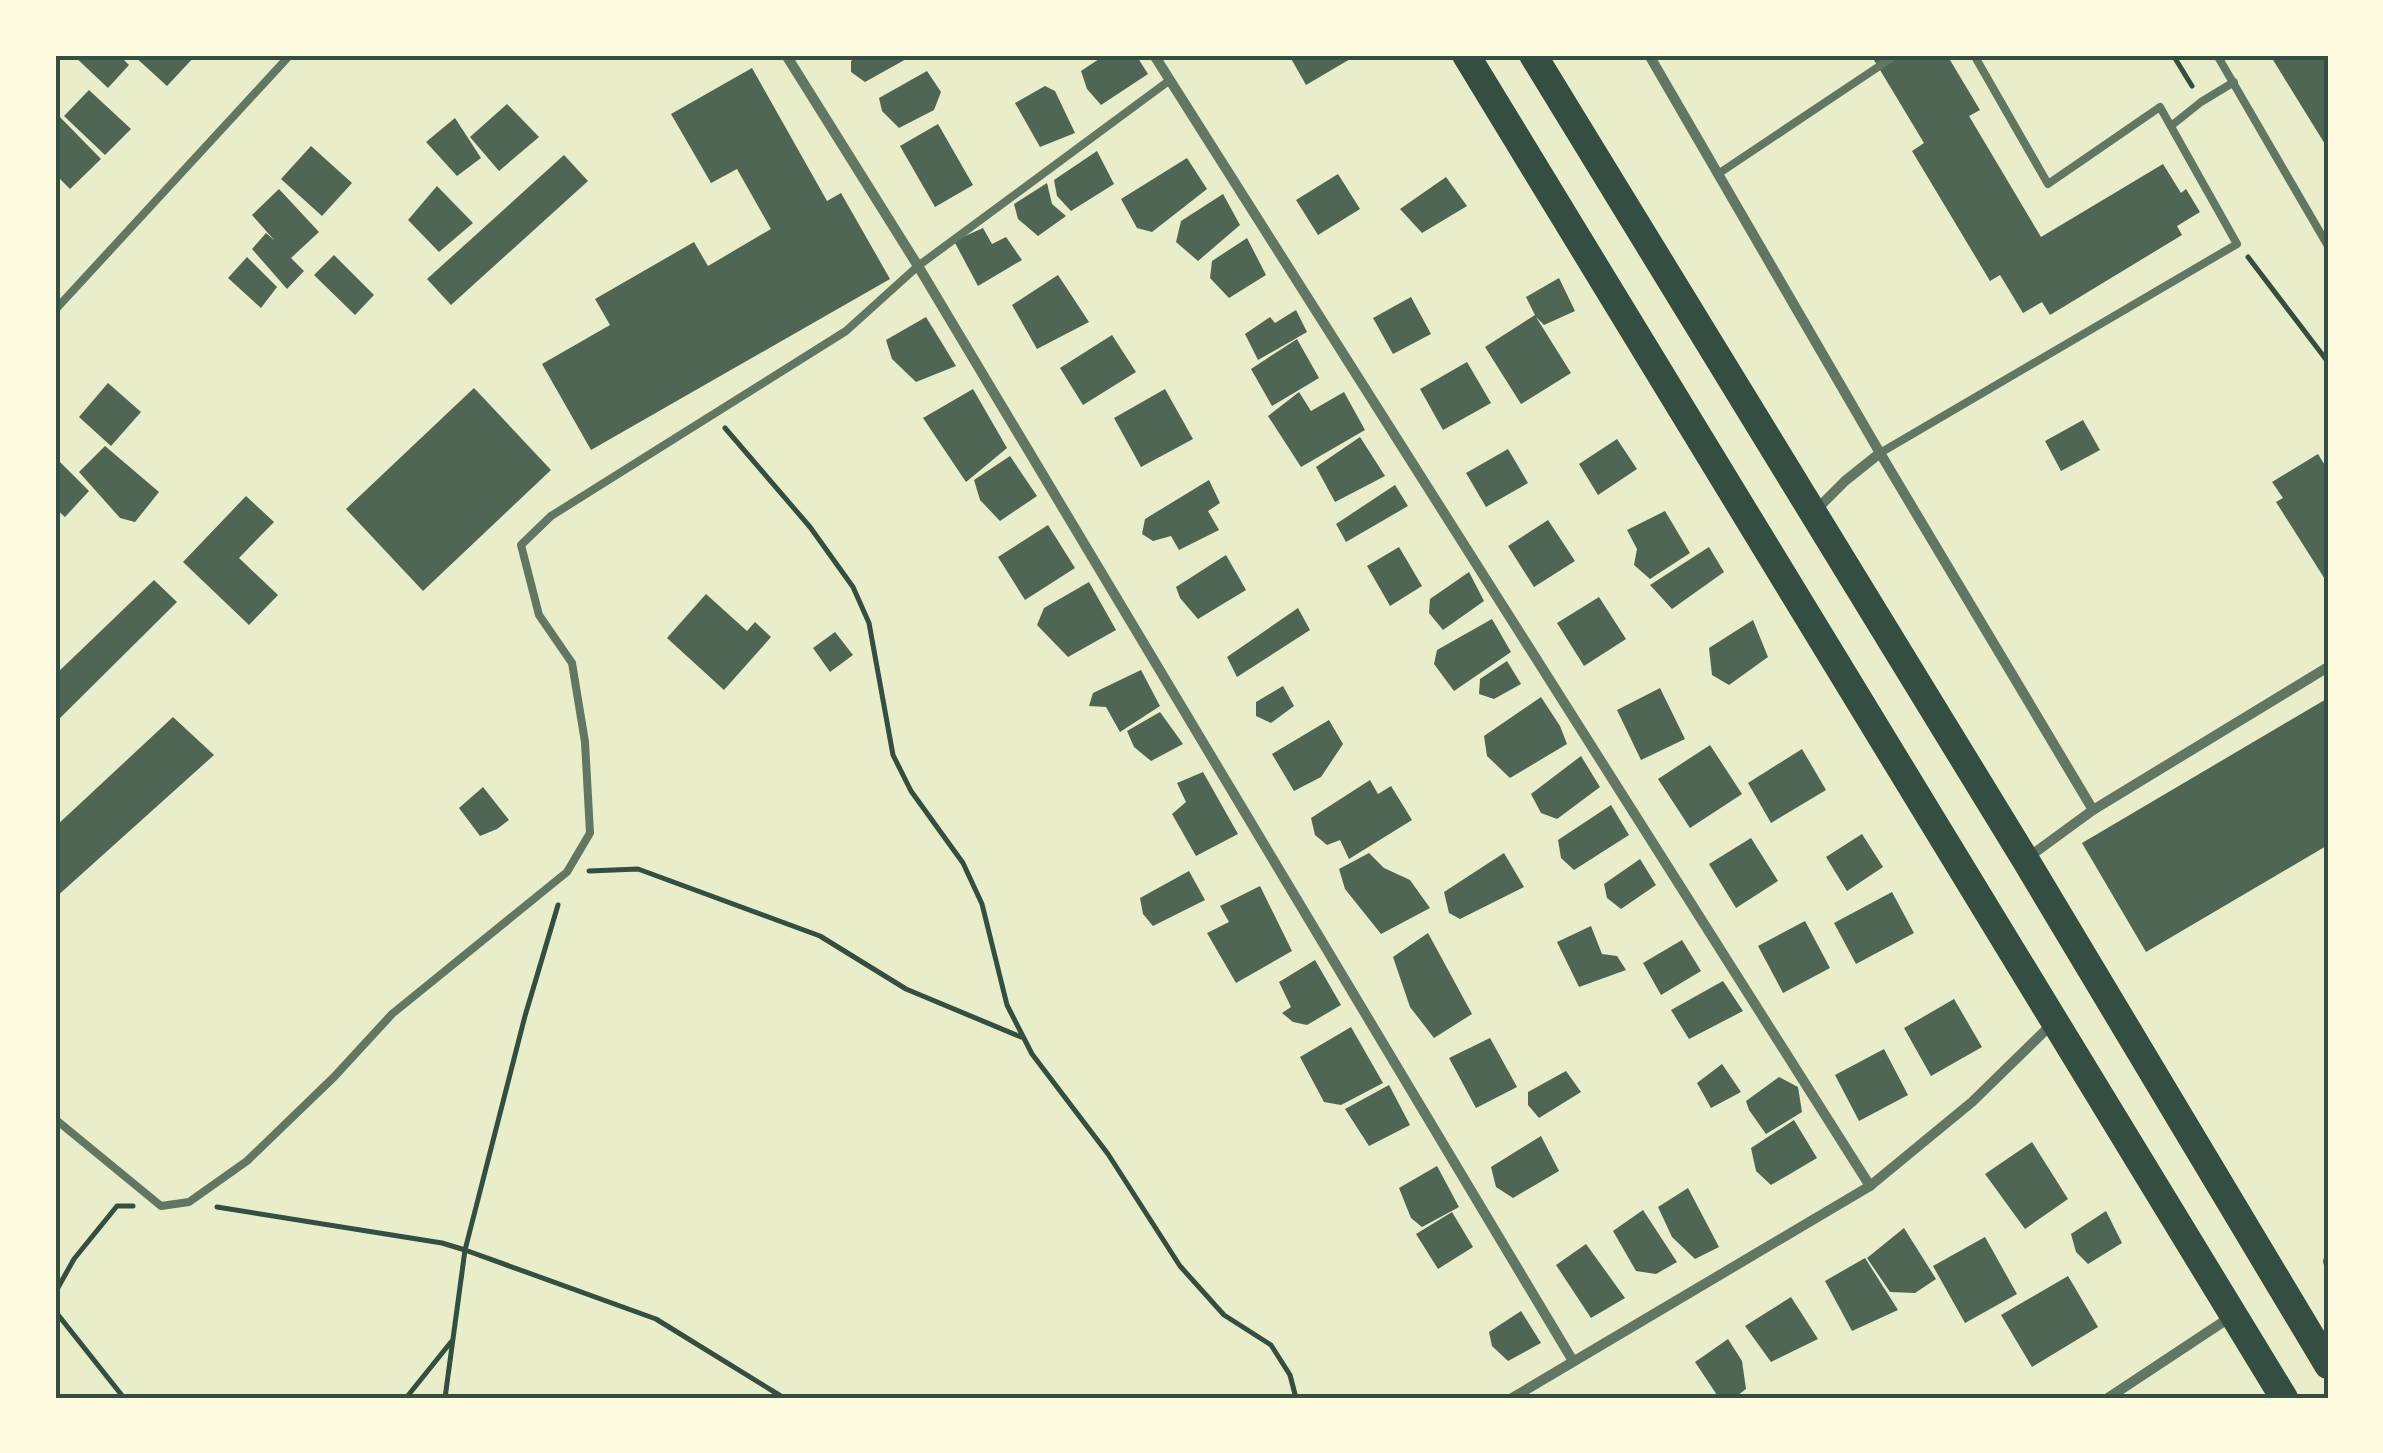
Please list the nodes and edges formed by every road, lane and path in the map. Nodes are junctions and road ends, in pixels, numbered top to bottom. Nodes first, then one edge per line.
1 (290, 55) edge
2 (786, 55) edge
3 (1154, 55) edge
4 (1466, 55) edge
5 (1534, 55) edge
6 (1649, 55) edge
7 (1896, 55) edge
8 (1974, 55) edge
9 (2173, 55) edge
10 (2218, 55) edge
11 (1170, 80) junction
12 (2234, 82) junction
13 (2201, 102) junction
14 (2172, 126) junction
15 (1718, 174) junction
16 (2238, 244) junction
17 (2328, 246) edge
18 (918, 266) junction
19 (55, 310) edge
20 (2328, 362) edge
21 (713, 414) junction
22 (1880, 453) junction
23 (1813, 513) junction
24 (2328, 667) edge
25 (2094, 810) junction
26 (2025, 859) junction
27 (567, 872) junction
28 (2054, 1021) junction
29 (1024, 1038) junction
30 (55, 1118) edge
31 (1870, 1186) junction
32 (190, 1202) junction
33 (161, 1206) junction
34 (465, 1250) junction
35 (55, 1293) edge
36 (55, 1311) edge
37 (2234, 1315) junction
38 (452, 1341) junction
39 (1572, 1361) junction
40 (2328, 1365) edge
41 (124, 1398) edge
42 (406, 1398) edge
43 (445, 1398) edge
44 (784, 1398) edge
45 (1296, 1398) edge
46 (1512, 1398) edge
47 (2108, 1398) edge
48 (2284, 1398) edge

1 - 19 lane
2 - 18 street
3 - 11 street
4 - 28 highway
5 - 23 highway
6 - 15 street
7 - 15 lane
8 - 14 lane
9 - 13 path
10 - 12 lane
11 - 18 lane
11 - 31 street
12 - 13 lane
12 - 17 lane
13 - 14 lane
14 - 16 lane
15 - 22 street
16 - 20 path
16 - 22 lane
18 - 21 lane
18 - 39 street
21 - 27 lane
21 - 29 path
22 - 23 street
22 - 25 street
23 - 26 highway
24 - 25 street
25 - 26 street
26 - 40 highway
27 - 29 path
27 - 32 lane
27 - 34 path
28 - 31 street
28 - 37 highway
29 - 45 path
30 - 33 lane
31 - 39 street
32 - 33 lane
32 - 34 path
33 - 35 path
34 - 38 path
34 - 44 path
36 - 41 path
37 - 47 street
37 - 48 highway
38 - 42 path
38 - 43 path
39 - 46 street

